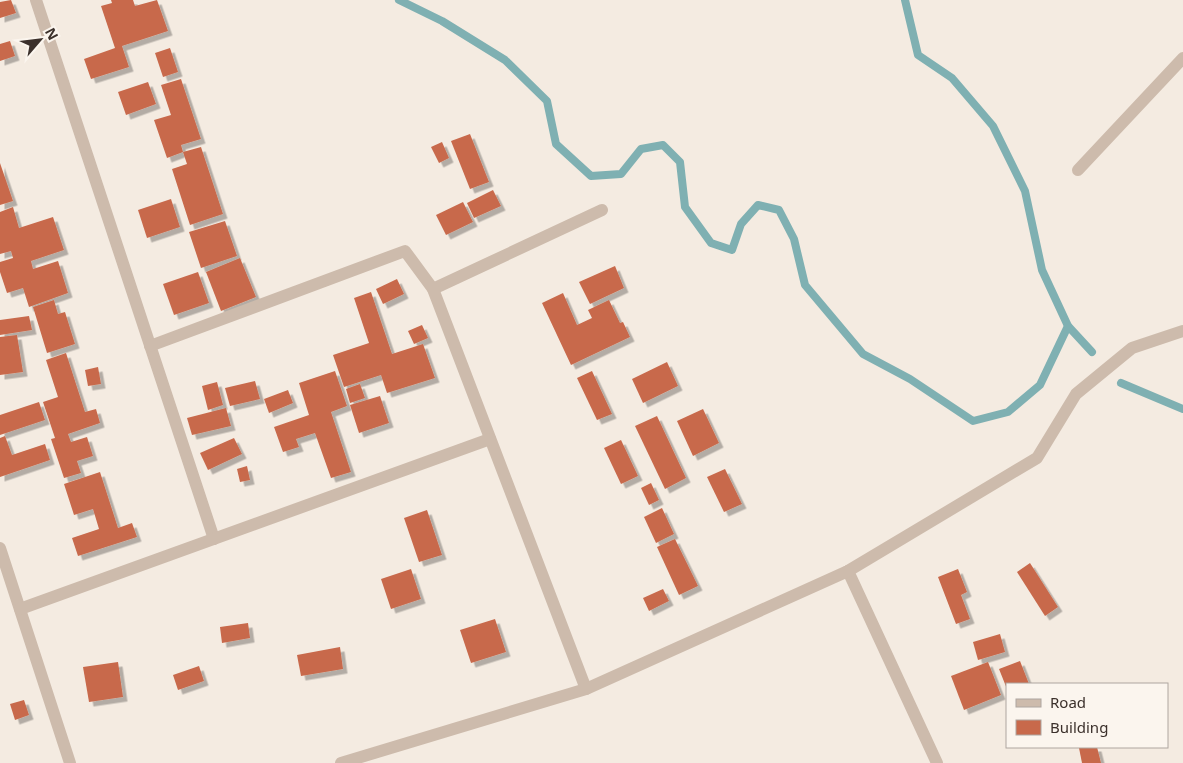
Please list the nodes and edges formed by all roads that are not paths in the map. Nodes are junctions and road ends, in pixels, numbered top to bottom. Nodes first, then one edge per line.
1 (36, 0) edge
2 (1183, 58) edge
3 (1078, 170) dead end
4 (602, 210) dead end
5 (433, 289) junction
6 (1183, 331) edge
7 (150, 346) junction
8 (490, 439) junction
9 (214, 539) junction
10 (0, 548) edge
11 (848, 571) junction
12 (20, 608) junction
13 (586, 689) junction
14 (70, 763) edge
15 (341, 763) edge
16 (937, 763) edge

1 - 7 street
2 - 3 street
4 - 5 street
5 - 7 street
5 - 8 street
6 - 11 street
7 - 9 street
8 - 9 street
8 - 13 street
9 - 12 street
10 - 12 street
11 - 13 street
11 - 16 street
12 - 14 street
13 - 15 street

